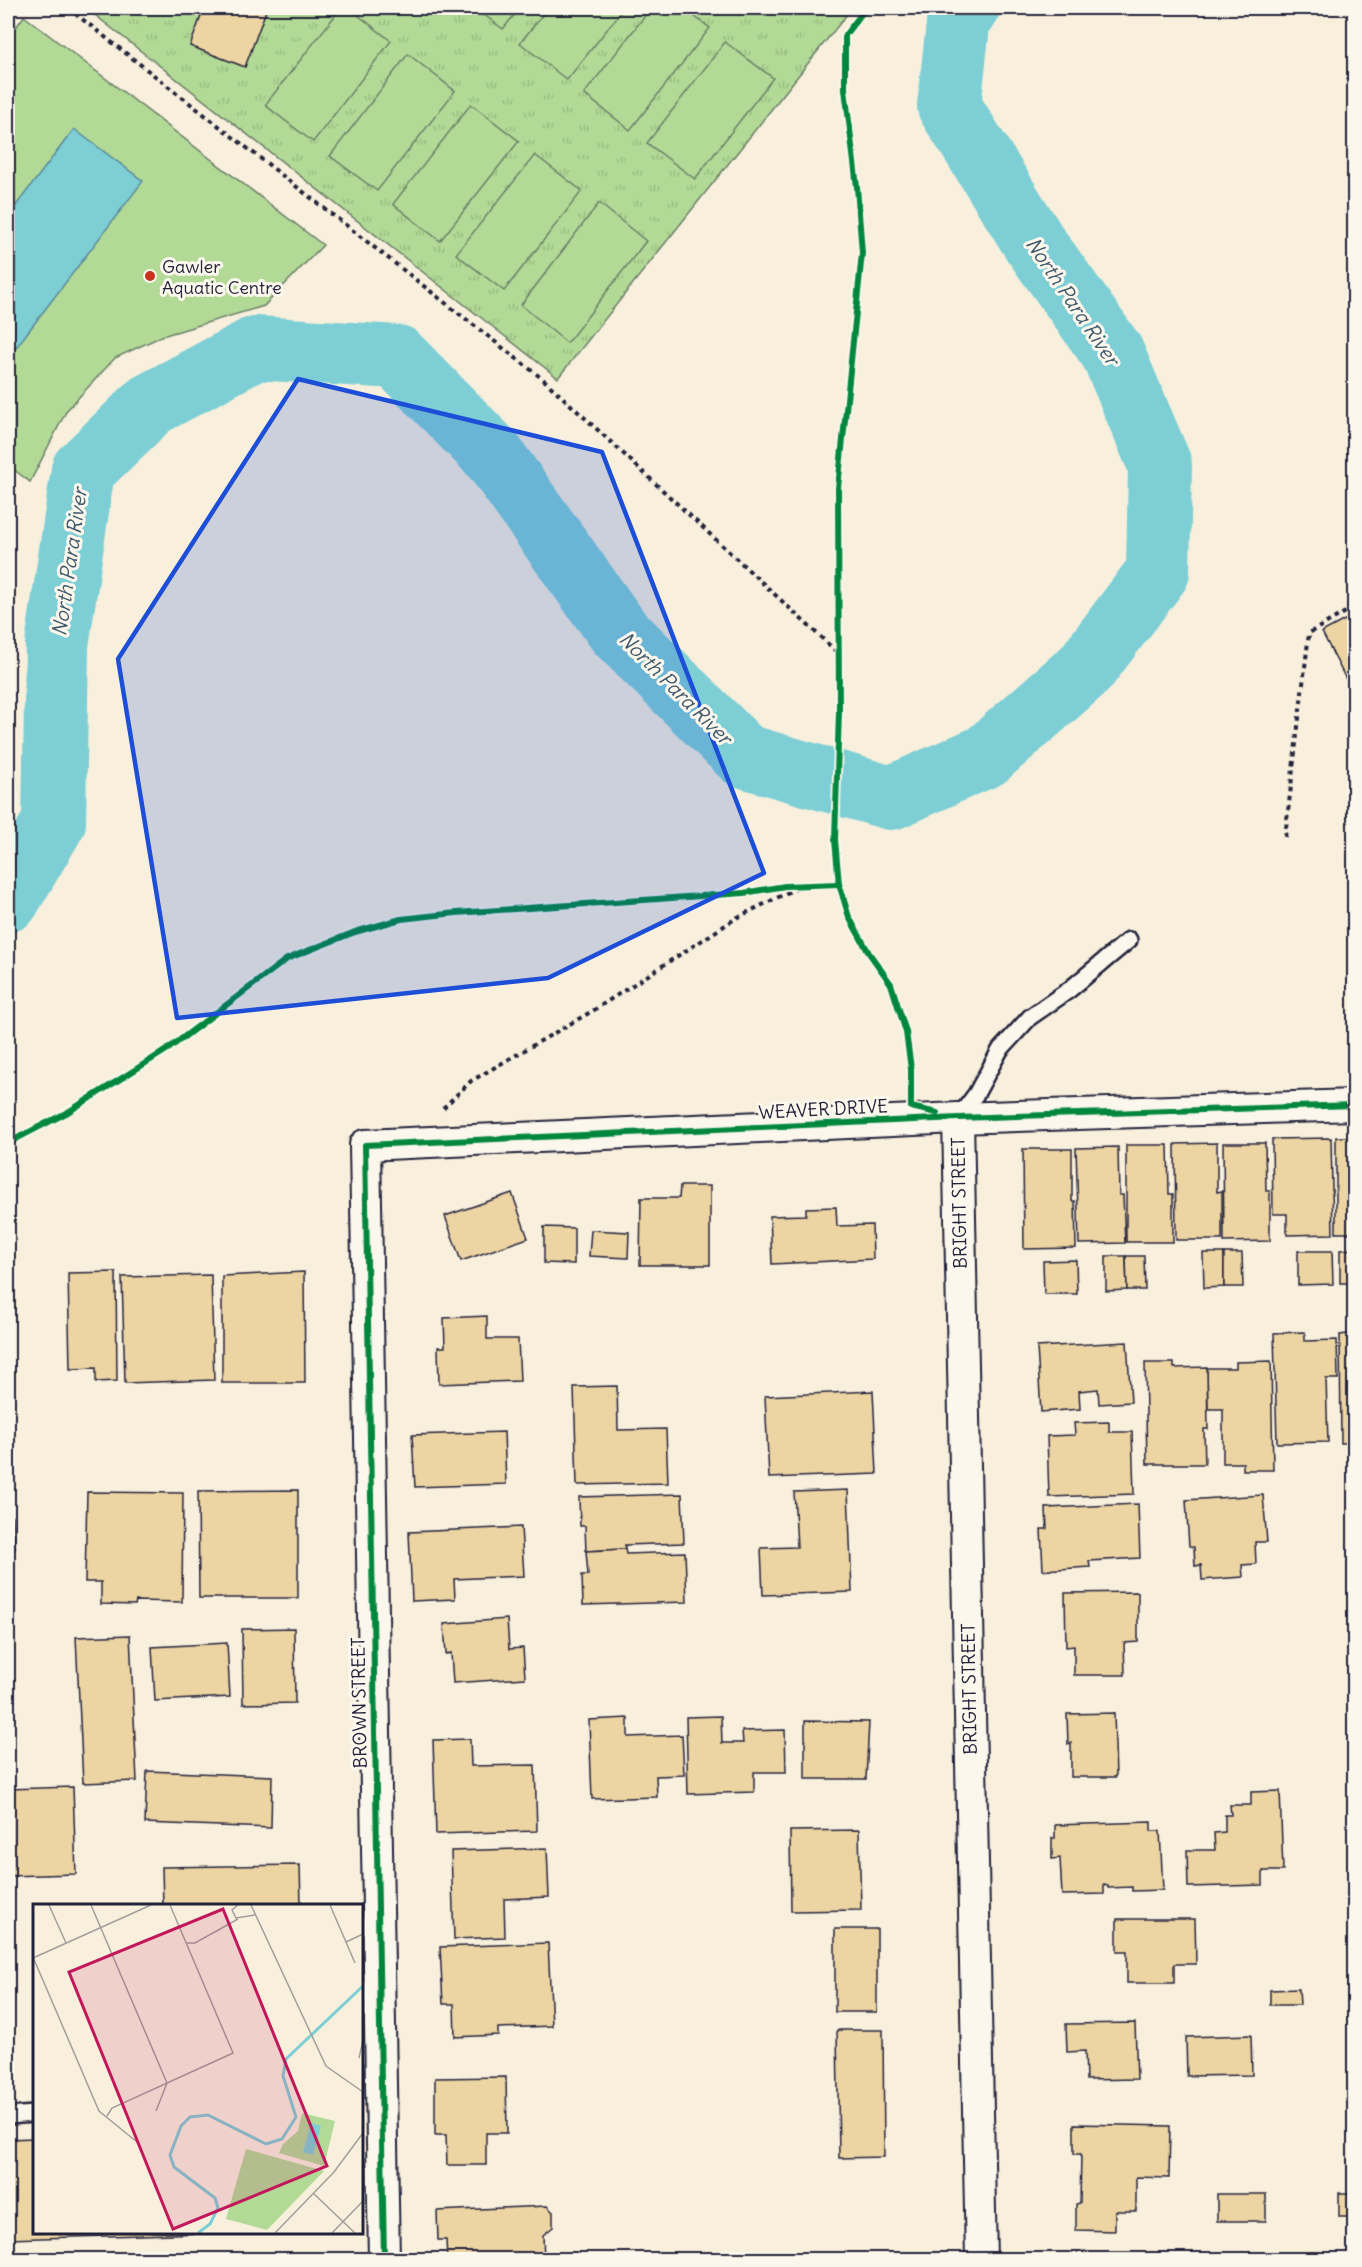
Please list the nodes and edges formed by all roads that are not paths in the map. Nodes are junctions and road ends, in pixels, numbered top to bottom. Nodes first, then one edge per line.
1 (1129, 940) dead end
2 (1354, 1106) edge
3 (958, 1118) junction
4 (365, 1145) joint
5 (33, 2114) edge
6 (8, 2116) edge
7 (384, 2259) edge
8 (981, 2259) edge

1 - 3 lane
2 - 3 street, WEAVER DRIVE
3 - 4 street, WEAVER DRIVE
3 - 8 street, BRIGHT STREET
4 - 7 street, BROWN STREET
5 - 6 lane

